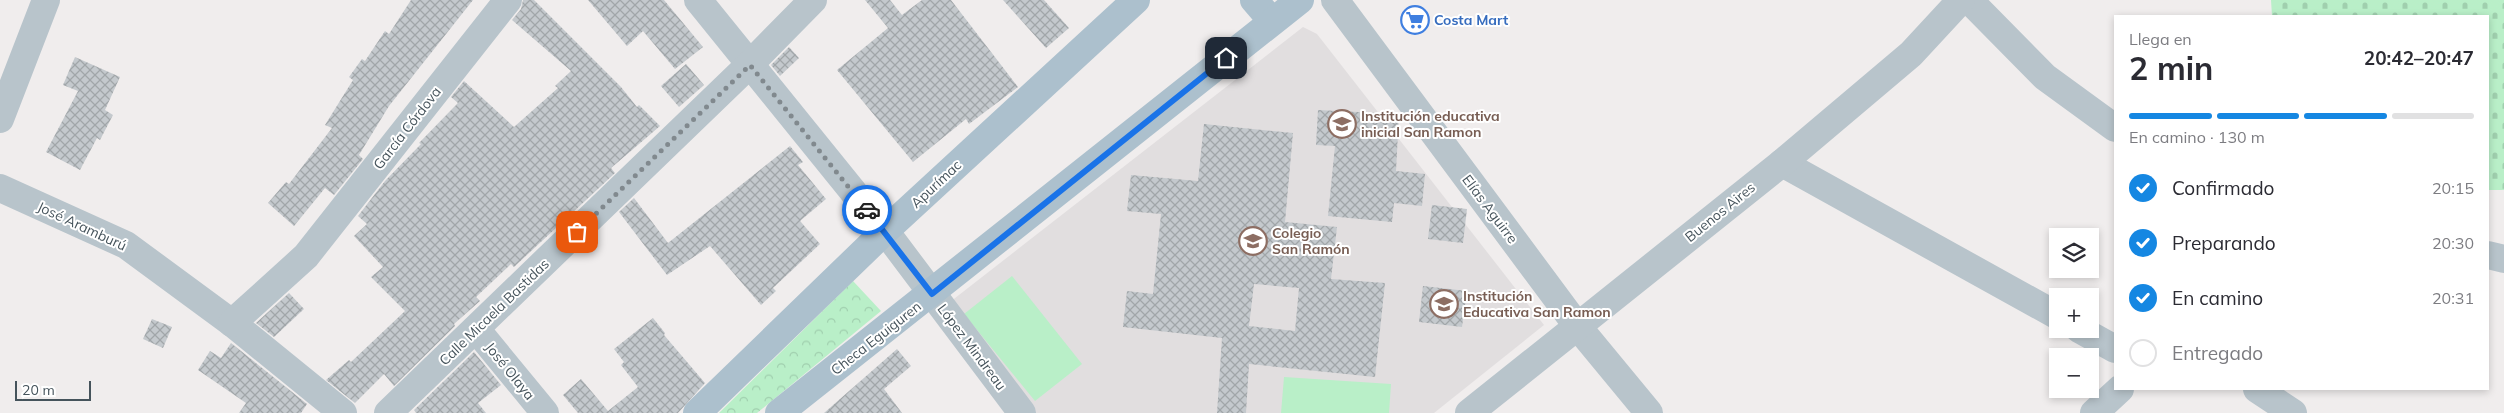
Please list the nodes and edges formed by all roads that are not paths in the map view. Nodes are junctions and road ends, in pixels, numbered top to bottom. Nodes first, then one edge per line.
1 (46, 0) edge
2 (508, 0) edge
3 (698, 0) edge
4 (813, 0) edge
5 (1136, 0) edge
6 (1254, 0) edge
7 (1300, 0) edge
8 (1335, 0) edge
9 (1961, 0) edge
10 (1969, 0) edge
11 (1272, 21) junction
12 (10, 58) edge
13 (750, 65) junction
14 (0, 119) edge
15 (2114, 127) edge
16 (1782, 163) junction
17 (0, 188) edge
18 (884, 232) junction
19 (2489, 254) edge
20 (2504, 259) edge
21 (932, 294) junction
22 (2049, 311) edge
23 (232, 323) junction
24 (1578, 327) junction
25 (476, 329) junction
26 (2096, 338) edge
27 (2114, 348) edge
28 (2119, 390) edge
29 (2258, 390) edge
30 (343, 413) edge
31 (388, 413) edge
32 (545, 413) edge
33 (697, 413) edge
34 (779, 413) edge
35 (1022, 413) edge
36 (1469, 413) edge
37 (1649, 413) edge
38 (2094, 413) edge
39 (2293, 413) edge

1 - 12 street
2 - 23 street, García Córdova
3 - 13 street, López Mindreau
4 - 13 street, Calle Micaela Bastidas
5 - 18 main road, Apurímac
6 - 11 main road
7 - 11 main road, Checa Eguiguren
8 - 24 street, Elías Aguirre
9 - 16 street, Buenos Aires
10 - 15 street
11 - 21 main road, Checa Eguiguren
12 - 14 street
13 - 18 street, López Mindreau
13 - 25 street, Calle Micaela Bastidas
16 - 22 street
16 - 24 street, Buenos Aires
17 - 23 street, José Aramburú
18 - 21 street, López Mindreau
18 - 33 main road, Apurímac
19 - 20 street
21 - 34 main road, Checa Eguiguren
21 - 35 street, López Mindreau
23 - 30 street, José Aramburú
24 - 36 street, Buenos Aires
24 - 37 street, Elías Aguirre
25 - 31 street, Calle Micaela Bastidas
25 - 32 street, José Olaya
26 - 27 street
28 - 38 street
29 - 39 street

